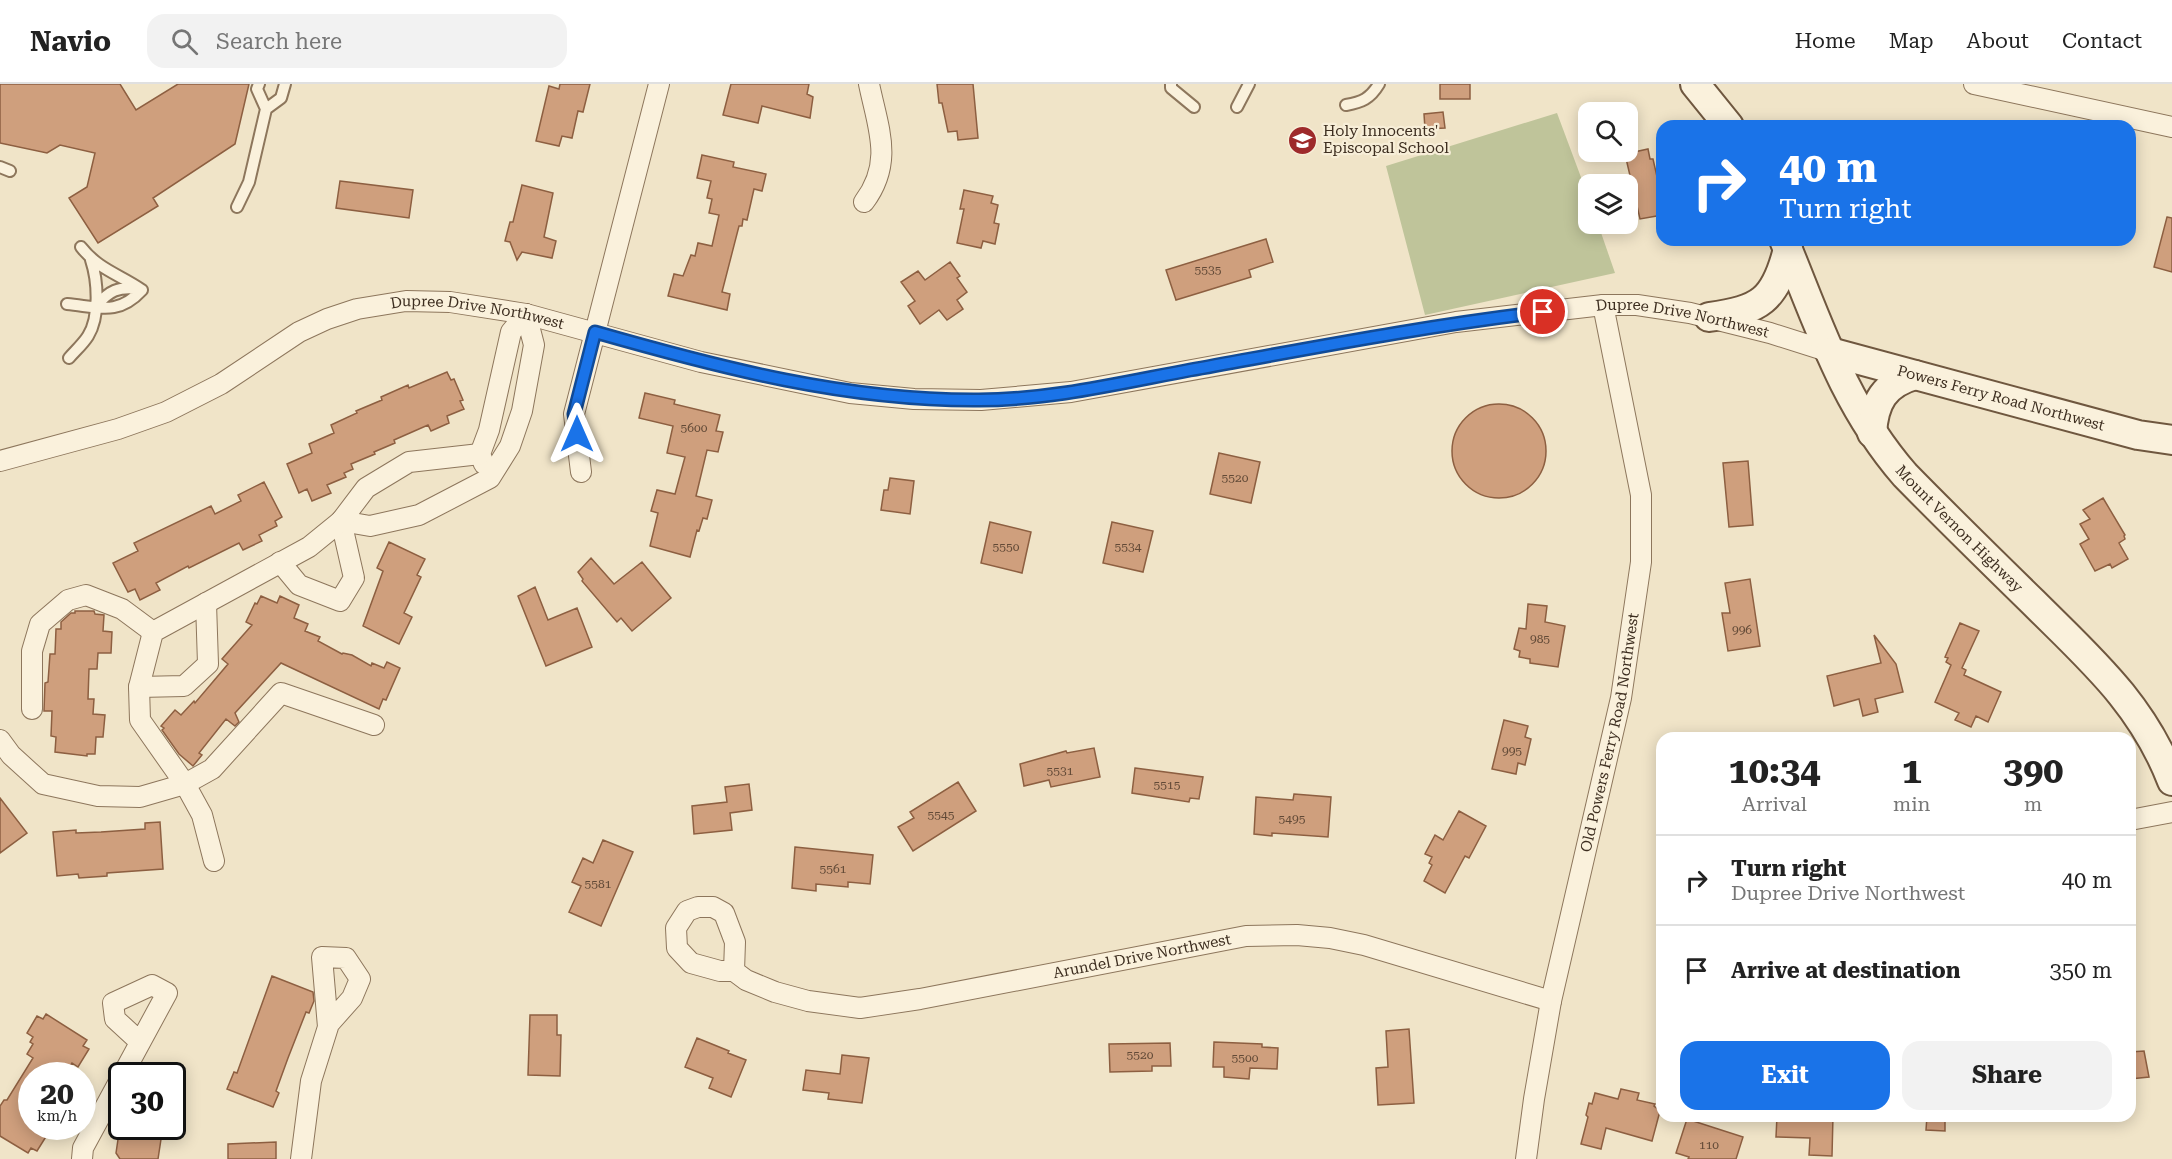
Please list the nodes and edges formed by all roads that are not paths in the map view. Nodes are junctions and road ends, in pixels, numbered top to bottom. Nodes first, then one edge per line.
1 (259, 84) edge
2 (285, 84) edge
3 (659, 84) edge
4 (869, 84) edge
5 (1171, 84) edge
6 (1249, 84) edge
7 (1379, 84) edge
8 (1695, 84) edge
9 (1974, 84) edge
10 (1346, 105) dead end
11 (1237, 106) dead end
12 (1194, 107) dead end
13 (266, 109) junction
14 (1724, 120) edge
15 (2172, 127) edge
16 (864, 202) dead end
17 (237, 207) dead end
18 (1786, 246) edge
19 (1787, 246) edge
20 (81, 247) dead end
21 (91, 260) junction
22 (142, 290) junction
23 (67, 304) dead end
24 (1603, 305) junction
25 (96, 306) junction
26 (526, 314) junction
27 (1709, 317) junction
28 (595, 332) junction
29 (1830, 352) junction
30 (69, 358) dead end
31 (1915, 375) junction
32 (1872, 433) junction
33 (2172, 440) edge
34 (480, 454) junction
35 (0, 461) edge
36 (581, 472) dead end
37 (490, 478) junction
38 (341, 521) junction
39 (280, 562) junction
40 (206, 603) junction
41 (153, 632) junction
42 (139, 687) junction
43 (32, 709) dead end
44 (374, 726) dead end
45 (0, 740) edge
46 (2172, 781) edge
47 (185, 784) junction
48 (2172, 812) edge
49 (2136, 819) edge
50 (214, 861) dead end
51 (734, 972) dead end
52 (1551, 1001) junction
53 (328, 1025) dead end
54 (140, 1042) junction
55 (129, 1062) edge
56 (108, 1101) edge
57 (82, 1159) edge
58 (301, 1159) edge
59 (1526, 1159) edge

1 - 13 lane
2 - 13 lane
3 - 28 street
4 - 16 street
5 - 12 lane
6 - 11 lane
7 - 10 lane
8 - 14 street
9 - 15 street
13 - 17 lane
18 - 27 street
19 - 29 street, Mount Vernon Highway
20 - 21 lane
21 - 22 lane
21 - 25 lane
22 - 25 lane
22 - 25 lane
23 - 25 lane
24 - 27 street, Dupree Drive Northwest
24 - 28 street, Dupree Drive Northwest
24 - 52 street, Old Powers Ferry Road Northwest
25 - 30 lane
26 - 28 street, Dupree Drive Northwest
26 - 34 street
26 - 35 street, Dupree Drive Northwest
26 - 37 street
27 - 29 street, Dupree Drive Northwest
28 - 36 street
29 - 31 street, Powers Ferry Road Northwest
29 - 32 street, Mount Vernon Highway
31 - 32 street
31 - 33 street, Powers Ferry Road Northwest
32 - 46 street, Mount Vernon Highway
34 - 37 street
34 - 38 street
37 - 38 street
38 - 39 street
38 - 39 street
39 - 40 street
40 - 41 street
40 - 42 street
41 - 42 street
41 - 43 street
42 - 47 street
44 - 47 street
45 - 47 street
47 - 50 street
48 - 49 street
51 - 52 street, Arundel Drive Northwest
52 - 59 street, Old Powers Ferry Road Northwest
53 - 58 street
54 - 54 street
54 - 55 street
56 - 57 street

